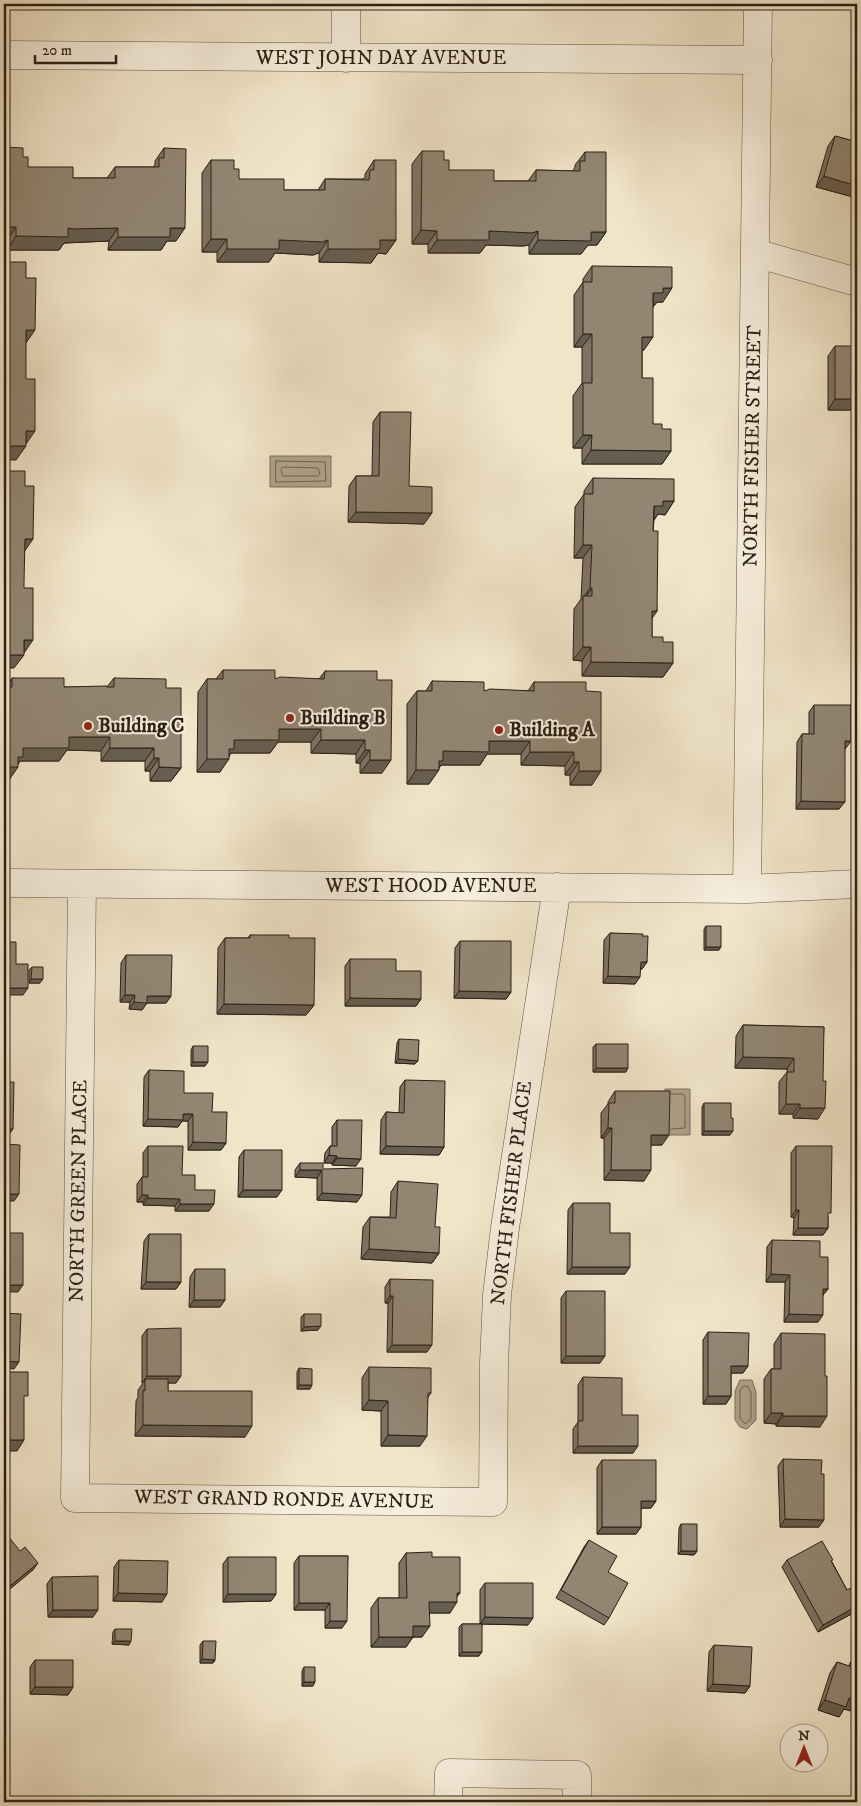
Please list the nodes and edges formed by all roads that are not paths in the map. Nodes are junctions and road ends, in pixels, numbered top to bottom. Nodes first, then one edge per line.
1 (346, 4) edge
2 (758, 4) edge
3 (4, 55) edge
4 (346, 58) junction
5 (758, 60) junction
6 (755, 253) junction
7 (857, 282) edge
8 (4, 883) edge
9 (82, 884) junction
10 (857, 884) edge
11 (557, 887) junction
12 (747, 889) junction
13 (75, 1498) joint
14 (493, 1502) joint
15 (448, 1802) edge
16 (577, 1802) edge

1 - 4 street
2 - 5 street, NORTH FISHER STREET
3 - 4 street, WEST JOHN DAY AVENUE
4 - 5 street, WEST JOHN DAY AVENUE
5 - 6 street, NORTH FISHER STREET
6 - 7 street
6 - 12 street, NORTH FISHER STREET
8 - 9 street, WEST HOOD AVENUE
9 - 11 street, WEST HOOD AVENUE
9 - 13 street, NORTH GREEN PLACE
10 - 12 street, WEST HOOD AVENUE
11 - 12 street, WEST HOOD AVENUE
11 - 14 street, NORTH FISHER PLACE
13 - 14 street, WEST GRAND RONDE AVENUE
15 - 16 street

